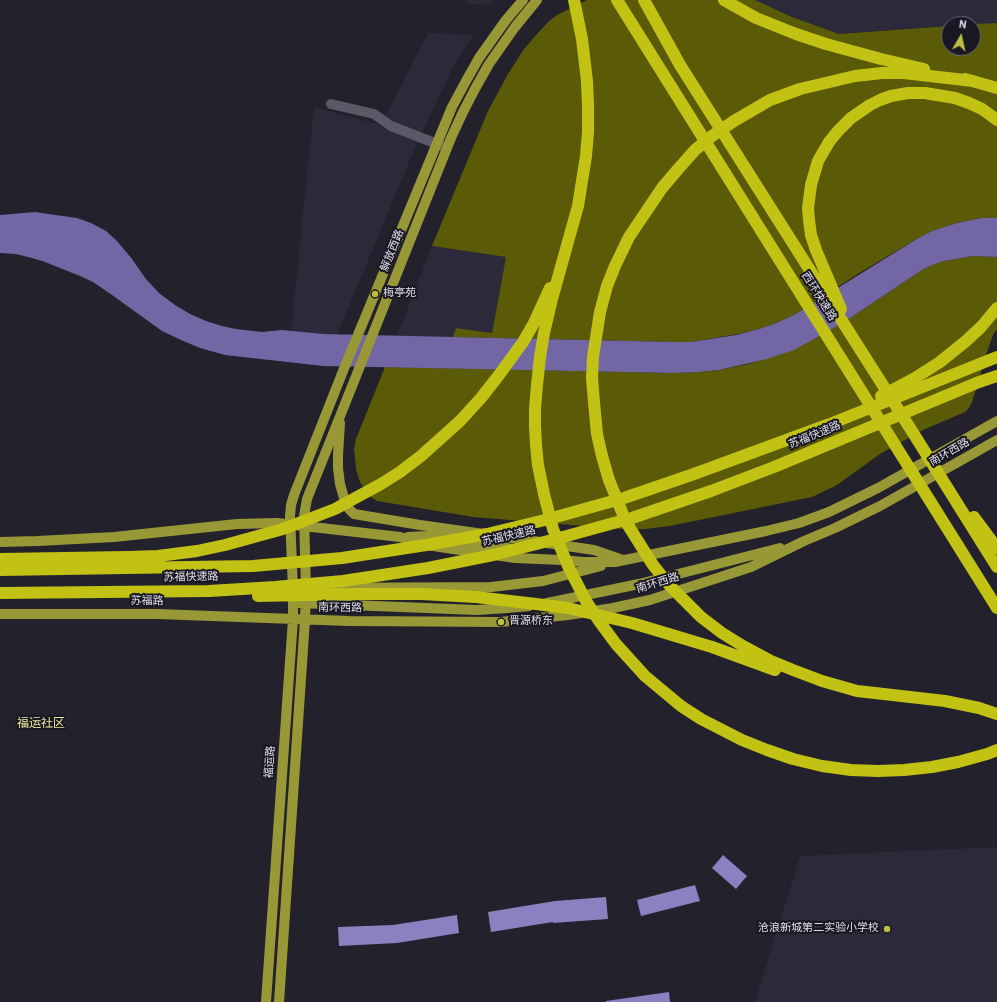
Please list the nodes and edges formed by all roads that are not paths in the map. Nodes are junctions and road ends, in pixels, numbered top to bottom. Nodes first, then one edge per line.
1 (522, 0) edge
2 (537, 0) edge
3 (574, 0) edge
4 (616, 0) edge
5 (644, 0) edge
6 (724, 0) edge
7 (973, 81) junction
8 (997, 88) edge
9 (332, 104) dead end
10 (997, 120) edge
11 (436, 144) junction
12 (447, 148) junction
13 (567, 247) junction
14 (997, 308) edge
15 (856, 343) junction
16 (997, 357) edge
17 (997, 377) edge
18 (340, 415) junction
19 (997, 421) edge
20 (830, 424) junction
21 (915, 436) junction
22 (997, 440) edge
23 (290, 524) junction
24 (304, 526) junction
25 (0, 542) edge
26 (804, 542) junction
27 (997, 548) edge
28 (0, 559) edge
29 (620, 561) junction
30 (997, 567) edge
31 (0, 570) edge
32 (306, 588) junction
33 (293, 589) junction
34 (108, 592) junction
35 (0, 593) edge
36 (293, 603) junction
37 (306, 603) junction
38 (997, 608) edge
39 (0, 614) edge
40 (293, 619) junction
41 (306, 620) junction
42 (857, 691) junction
43 (997, 714) edge
44 (997, 750) edge
45 (266, 1002) edge
46 (279, 1002) edge

1 - 11 main road, 解放西路
2 - 12 main road, 解放西路
3 - 13 highway
4 - 38 highway, 西环快速路
5 - 15 highway, 西环快速路
6 - 7 highway
7 - 8 highway
7 - 42 highway
9 - 11 street
10 - 15 highway
11 - 12 street
11 - 23 main road, 解放西路
12 - 18 main road, 解放西路
13 - 28 highway
13 - 44 highway
14 - 20 highway
15 - 21 highway, 西环快速路
16 - 20 highway, 苏福快速路
17 - 34 highway, 苏福快速路
18 - 24 main road, 解放西路
18 - 29 main road
19 - 29 main road, 南环西路
20 - 31 highway, 苏福快速路
21 - 27 highway
21 - 30 highway, 西环快速路
22 - 26 main road, 南环西路
23 - 24 main road, 南环西路
23 - 25 main road
23 - 33 main road, 福运路
24 - 29 main road, 南环西路
24 - 32 main road
26 - 37 main road
26 - 41 main road, 南环西路
29 - 32 main road
32 - 33 main road
32 - 37 main road
33 - 36 main road, 福运路
34 - 35 highway, 苏福快速路
34 - 42 highway
36 - 37 main road
36 - 40 main road, 福运路
37 - 41 main road
39 - 40 main road, 苏福路
40 - 41 main road, 南环西路
40 - 45 main road, 福运路
41 - 46 main road
42 - 43 highway

